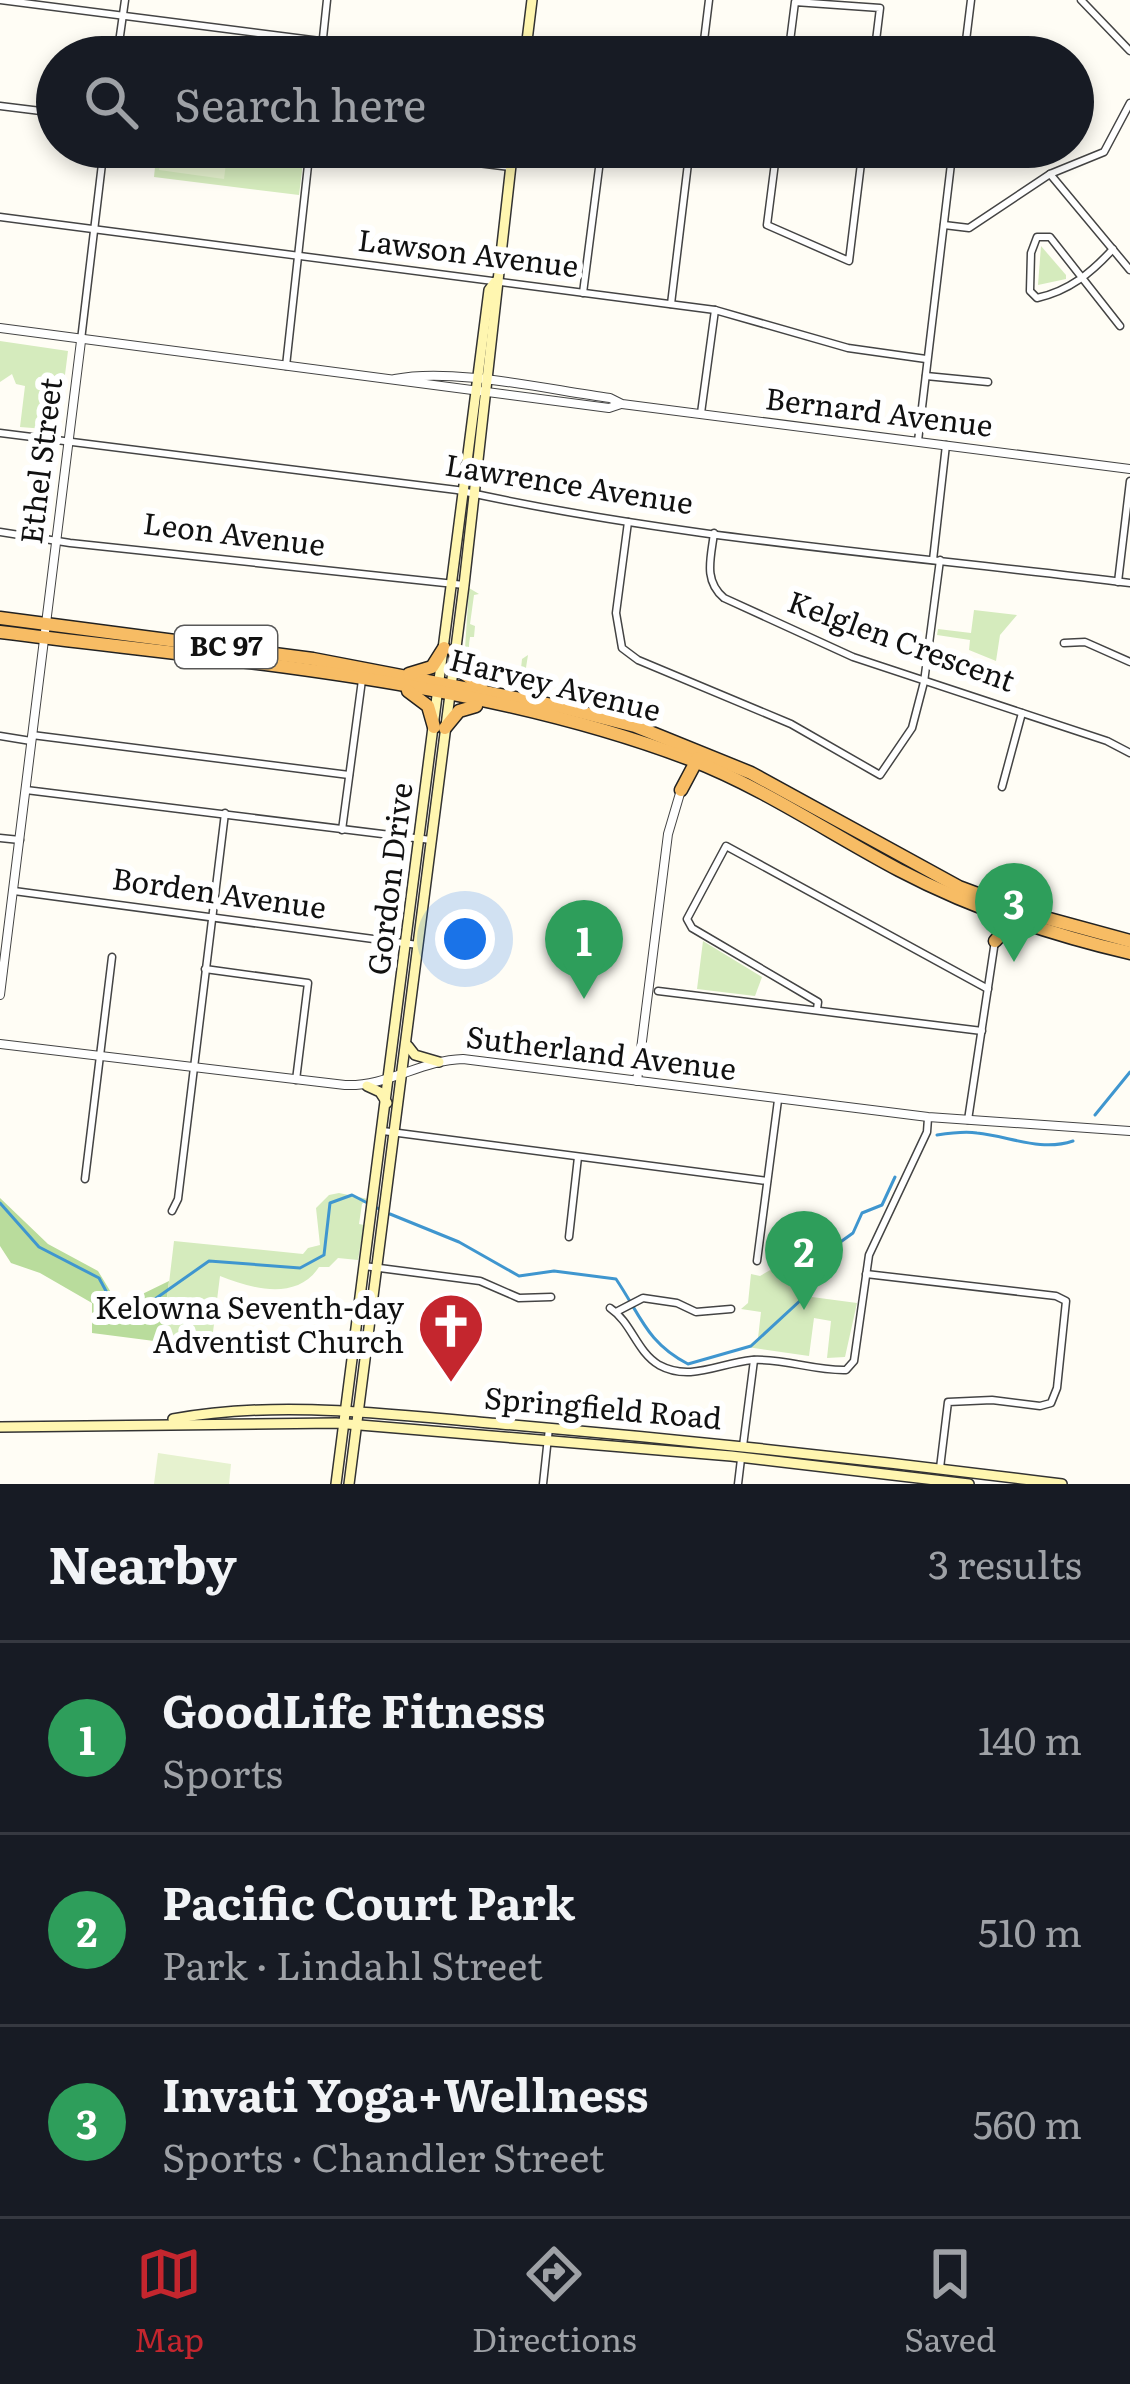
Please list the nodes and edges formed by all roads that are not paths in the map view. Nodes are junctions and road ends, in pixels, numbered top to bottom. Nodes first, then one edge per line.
1 (0, 0) edge
2 (124, 0) edge
3 (327, 0) edge
4 (532, 0) edge
5 (709, 0) edge
6 (971, 0) edge
7 (1082, 0) edge
8 (122, 16) junction
9 (119, 36) edge
10 (271, 36) edge
11 (324, 36) edge
12 (528, 36) edge
13 (705, 36) edge
14 (791, 36) edge
15 (877, 36) edge
16 (967, 36) edge
17 (1130, 51) edge
18 (1130, 103) edge
19 (0, 106) edge
20 (36, 110) edge
21 (1094, 156) edge
22 (101, 168) edge
23 (307, 168) edge
24 (510, 168) edge
25 (599, 168) dead end
26 (687, 168) edge
27 (774, 168) edge
28 (860, 168) edge
29 (951, 168) edge
30 (1066, 168) edge
31 (1050, 175) junction
32 (0, 217) edge
33 (944, 225) junction
34 (94, 230) junction
35 (1112, 249) junction
36 (297, 256) junction
37 (1130, 270) edge
38 (1082, 278) junction
39 (496, 282) junction
40 (583, 293) junction
41 (671, 304) junction
42 (715, 310) junction
43 (1120, 326) dead end
44 (0, 328) edge
45 (81, 340) junction
46 (926, 359) junction
47 (286, 366) junction
48 (925, 376) junction
49 (988, 382) dead end
50 (482, 386) junction
51 (701, 414) junction
52 (0, 433) edge
53 (68, 442) junction
54 (918, 442) junction
55 (946, 445) junction
56 (1130, 470) edge
57 (1130, 481) edge
58 (468, 492) junction
59 (628, 522) junction
60 (0, 532) edge
61 (714, 532) junction
62 (57, 541) junction
63 (936, 560) junction
64 (1118, 582) junction
65 (458, 584) junction
66 (1130, 584) edge
67 (0, 618) edge
68 (44, 631) junction
69 (0, 632) edge
70 (1064, 643) dead end
71 (449, 650) junction
72 (1130, 662) edge
73 (362, 680) junction
74 (404, 681) junction
75 (924, 682) junction
76 (444, 689) junction
77 (491, 698) junction
78 (1022, 713) junction
79 (440, 728) junction
80 (0, 736) edge
81 (32, 738) junction
82 (664, 750) junction
83 (1130, 753) edge
84 (711, 755) junction
85 (694, 761) junction
86 (722, 773) junction
87 (349, 775) junction
88 (1002, 787) dead end
89 (26, 790) junction
90 (682, 790) junction
91 (225, 813) junction
92 (342, 830) junction
93 (0, 838) edge
94 (426, 839) junction
95 (20, 840) junction
96 (14, 891) junction
97 (1010, 906) junction
98 (994, 914) junction
99 (212, 919) junction
100 (1028, 926) junction
101 (4, 940) edge
102 (994, 941) junction
103 (1130, 941) edge
104 (412, 944) junction
105 (1130, 952) edge
106 (112, 957) dead end
107 (205, 969) junction
108 (988, 989) junction
109 (658, 991) dead end
110 (0, 995) edge
111 (817, 1010) junction
112 (982, 1031) junction
113 (407, 1036) junction
114 (0, 1044) edge
115 (99, 1056) junction
116 (439, 1062) junction
117 (195, 1068) junction
118 (402, 1074) junction
119 (390, 1079) junction
120 (296, 1081) junction
121 (637, 1081) junction
122 (367, 1086) junction
123 (778, 1100) junction
124 (387, 1103) junction
125 (928, 1117) junction
126 (968, 1120) junction
127 (1130, 1131) edge
128 (389, 1132) junction
129 (578, 1157) junction
130 (85, 1179) dead end
131 (767, 1181) junction
132 (172, 1211) dead end
133 (568, 1237) dead end
134 (757, 1261) dead end
135 (370, 1267) junction
136 (866, 1274) junction
137 (551, 1297) dead end
138 (731, 1309) dead end
139 (754, 1360) junction
140 (350, 1418) junction
141 (0, 1426) edge
142 (549, 1428) junction
143 (548, 1441) junction
144 (742, 1452) junction
145 (939, 1474) junction
146 (336, 1484) edge
147 (349, 1484) edge
148 (543, 1484) edge
149 (738, 1484) edge
150 (969, 1484) edge
151 (1062, 1484) edge

1 - 8 street
2 - 8 street
3 - 11 street
4 - 12 main road
5 - 13 street
6 - 16 street
7 - 17 street
8 - 9 street
8 - 10 street
14 - 15 street
18 - 21 street
19 - 20 street
22 - 34 street, Ethel Street
23 - 36 street
24 - 39 main road, Gordon Drive
25 - 40 street
26 - 41 street
27 - 28 street
29 - 33 street
30 - 31 street
31 - 33 street
31 - 35 street
32 - 34 street, Lawson Avenue
33 - 46 street
34 - 36 street, Lawson Avenue
34 - 45 street, Ethel Street
35 - 37 street
35 - 38 street
36 - 39 street, Lawson Avenue
36 - 47 street
38 - 38 street
38 - 43 street
39 - 40 street, Lawson Avenue
39 - 50 main road, Gordon Drive
40 - 41 street, Lawson Avenue
41 - 42 street, Lawson Avenue
42 - 46 street, Lawson Avenue
42 - 51 street
44 - 45 street, Bernard Avenue
45 - 47 street, Bernard Avenue
45 - 53 street, Ethel Street
46 - 48 street
47 - 50 street, Bernard Avenue
48 - 49 street
48 - 54 street
50 - 51 street, Bernard Avenue
50 - 58 main road, Gordon Drive
51 - 54 street, Bernard Avenue
52 - 53 street, Lawrence Avenue
53 - 58 street, Lawrence Avenue
53 - 62 street, Ethel Street
54 - 55 street, Bernard Avenue
55 - 56 street, Bernard Avenue
55 - 63 street
57 - 64 street
58 - 59 street, Lawrence Avenue
58 - 65 main road, Gordon Drive
59 - 61 street, Lawrence Avenue
59 - 75 street
60 - 62 street, Leon Avenue
61 - 63 street, Lawrence Avenue
61 - 75 street, Kelglen Crescent
62 - 65 street, Leon Avenue
62 - 68 street, Ethel Street
63 - 64 street, Lawrence Avenue
63 - 75 street
64 - 66 street, Lawrence Avenue
65 - 71 main road, Gordon Drive
67 - 68 highway, Harvey Avenue / BC 97
68 - 69 highway, Harvey Avenue / BC 97
68 - 73 highway, Harvey Avenue / BC 97
68 - 74 highway, Harvey Avenue / BC 97
68 - 81 street, Ethel Street
70 - 72 street
71 - 74 highway
71 - 76 main road, Gordon Drive
71 - 77 highway
73 - 74 highway, Harvey Avenue / BC 97
73 - 87 street
74 - 76 highway, Harvey Avenue / BC 97
74 - 79 highway
75 - 78 street, Kelglen Crescent
76 - 77 highway, Harvey Avenue / BC 97
76 - 79 main road, Gordon Drive
77 - 79 highway
77 - 82 highway, Harvey Avenue / BC 97
77 - 84 highway, Harvey Avenue / BC 97
78 - 83 street, Kelglen Crescent
78 - 88 street
79 - 94 main road, Gordon Drive
80 - 81 street
81 - 87 street
81 - 89 street, Ethel Street
82 - 85 highway, Harvey Avenue / BC 97
82 - 90 highway
84 - 85 highway
84 - 97 highway, Harvey Avenue / BC 97
85 - 86 highway, Harvey Avenue / BC 97
85 - 90 highway
86 - 90 highway
86 - 98 highway, Harvey Avenue / BC 97
87 - 92 street
89 - 91 street
89 - 95 street, Ethel Street
90 - 121 street
91 - 92 street
91 - 99 street
92 - 94 street
93 - 95 street
94 - 104 main road, Gordon Drive
95 - 96 street, Ethel Street
96 - 99 street, Borden Avenue
96 - 101 street, Ethel Street
97 - 98 highway
97 - 103 highway, Harvey Avenue / BC 97
98 - 100 highway, Harvey Avenue / BC 97
98 - 102 highway
99 - 104 street, Borden Avenue
99 - 107 street
100 - 102 highway
100 - 105 highway, Harvey Avenue / BC 97
101 - 110 street, Ethel Street
102 - 108 street
104 - 113 main road, Gordon Drive
104 - 119 main road, Gordon Drive
106 - 115 street
107 - 117 street
107 - 120 street
108 - 111 street
108 - 112 street
109 - 111 street
111 - 112 street
112 - 126 street
113 - 116 main road
113 - 118 main road, Gordon Drive
114 - 115 street, Sutherland Avenue
115 - 117 street, Sutherland Avenue
115 - 130 street
116 - 118 street, Sutherland Avenue
116 - 121 street, Sutherland Avenue
117 - 120 street, Sutherland Avenue
117 - 132 street
118 - 119 street, Sutherland Avenue
118 - 128 main road, Gordon Drive
119 - 122 street, Sutherland Avenue
119 - 124 main road, Gordon Drive
120 - 122 street, Sutherland Avenue
121 - 123 street, Sutherland Avenue
122 - 124 main road
123 - 125 street, Sutherland Avenue
123 - 131 street
124 - 128 main road, Gordon Drive
125 - 126 street, Sutherland Avenue
125 - 136 street
126 - 127 street, Sutherland Avenue
128 - 129 street
128 - 135 main road, Gordon Drive
129 - 131 street
129 - 133 street
131 - 134 street
135 - 137 street
135 - 140 main road, Gordon Drive
136 - 139 street
136 - 145 street
138 - 139 street
139 - 144 street
140 - 141 main road, Springfield Road
140 - 142 main road, Springfield Road
140 - 143 main road, Springfield Road
140 - 146 main road, Gordon Drive
140 - 147 main road, Gordon Drive
142 - 143 street
142 - 144 main road, Springfield Road
143 - 144 main road, Springfield Road
143 - 148 street
144 - 145 main road, Springfield Road
144 - 149 street
145 - 150 main road, Springfield Road
145 - 151 main road, Springfield Road

